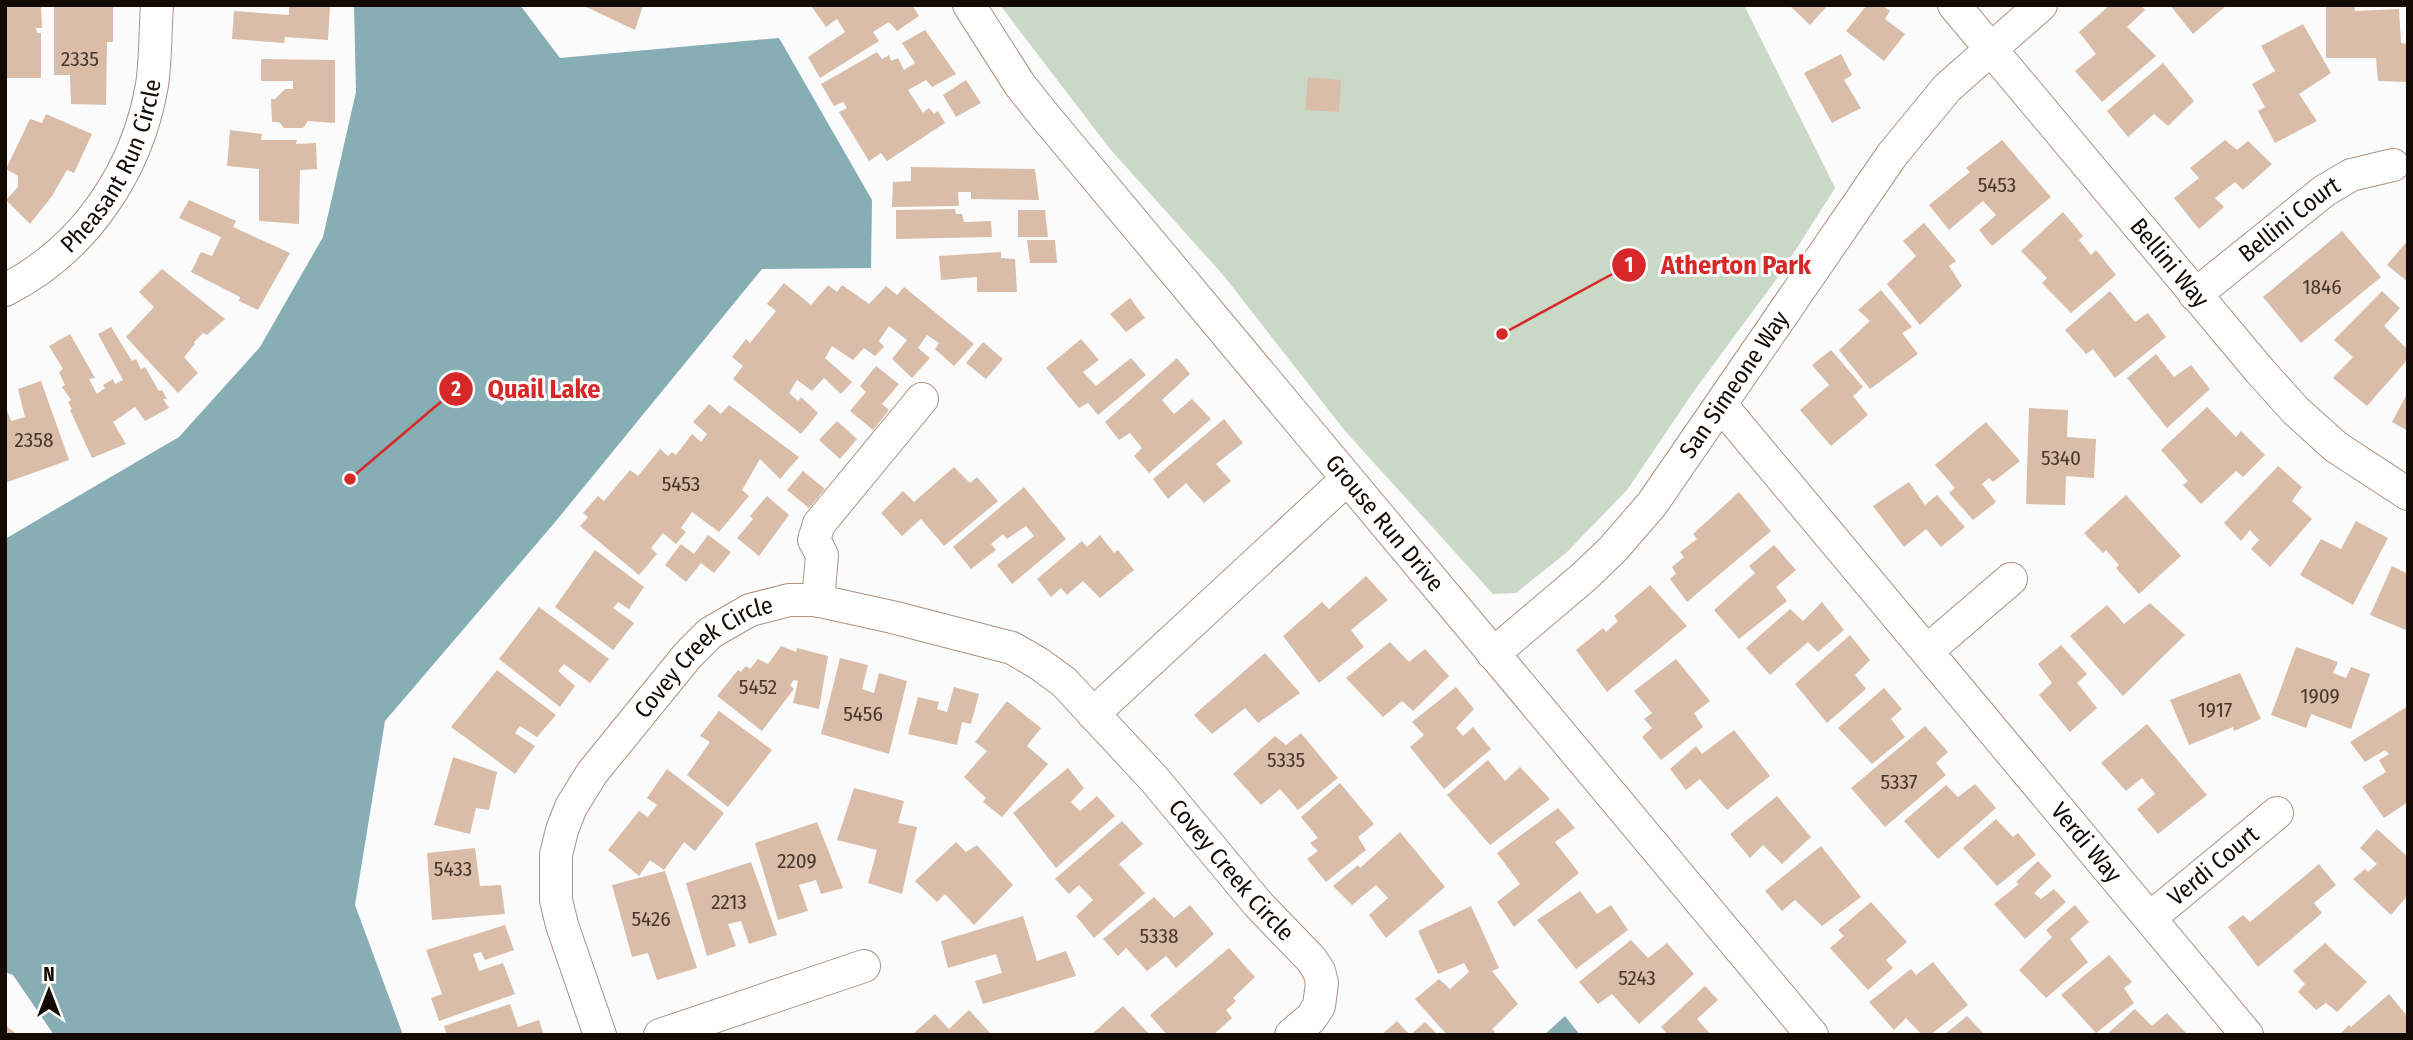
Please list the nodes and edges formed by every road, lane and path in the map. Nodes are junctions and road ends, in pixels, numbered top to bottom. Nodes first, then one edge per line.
1 (157, 5) edge
2 (968, 5) edge
3 (1954, 5) edge
4 (2041, 5) edge
5 (1990, 48) junction
6 (2393, 165) dead end
7 (5, 290) edge
8 (2195, 295) junction
9 (922, 399) dead end
10 (1721, 405) junction
11 (1347, 478) junction
12 (2408, 494) edge
13 (2011, 579) dead end
14 (818, 601) junction
15 (1927, 651) junction
16 (1493, 654) junction
17 (1093, 714) junction
18 (2277, 813) dead end
19 (2150, 918) junction
20 (864, 966) dead end
21 (600, 1035) edge
22 (660, 1035) edge
23 (1291, 1035) edge
24 (1812, 1035) edge
25 (2247, 1035) edge

1 - 7 street, Pheasant Run Circle
2 - 11 street, Grouse Run Drive
3 - 5 street, Bellini Way
4 - 5 street, San Simeone Way
5 - 8 street, Bellini Way
5 - 10 street, San Simeone Way
6 - 8 street, Bellini Court
8 - 12 street, Bellini Way
9 - 14 street
10 - 15 street, Verdi Way
10 - 16 street, San Simeone Way
11 - 16 street, Grouse Run Drive
11 - 17 street
13 - 15 street
14 - 17 street, Covey Creek Circle
14 - 21 street, Covey Creek Circle
15 - 19 street, Verdi Way
16 - 24 street, Grouse Run Drive
17 - 23 street, Covey Creek Circle
18 - 19 street, Verdi Court
19 - 25 street, Verdi Way
20 - 22 street

